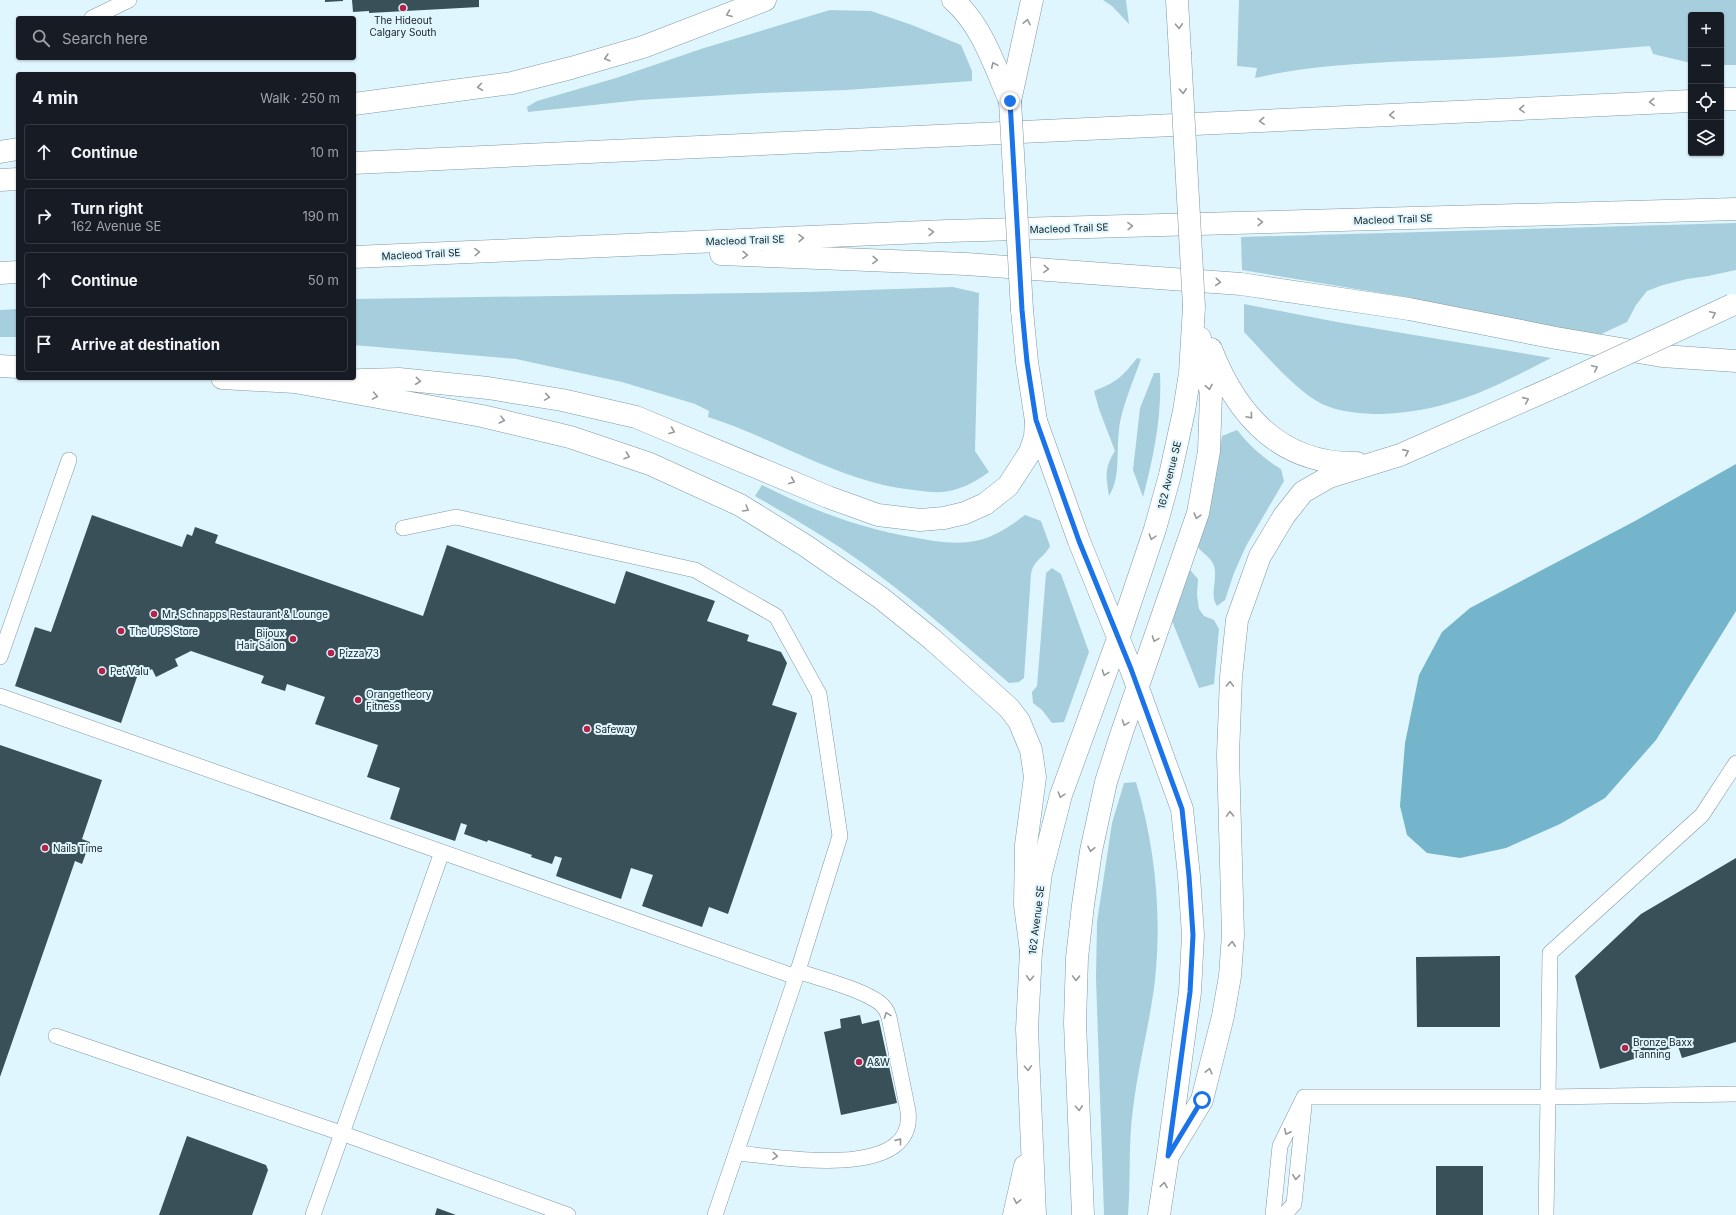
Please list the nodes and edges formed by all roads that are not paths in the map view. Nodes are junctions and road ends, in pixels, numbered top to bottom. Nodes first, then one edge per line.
1 (129, 0) edge
2 (765, 0) edge
3 (953, 0) edge
4 (1032, 0) edge
5 (1177, 0) edge
6 (96, 16) edge
7 (1736, 98) edge
8 (1724, 99) edge
9 (1010, 101) junction
10 (1688, 101) edge
11 (356, 104) edge
12 (16, 149) edge
13 (0, 152) edge
14 (356, 163) edge
15 (16, 179) edge
16 (0, 180) edge
17 (1736, 209) edge
18 (566, 248) junction
19 (356, 257) edge
20 (16, 272) edge
21 (0, 273) edge
22 (1735, 305) edge
23 (1194, 307) junction
24 (1736, 361) edge
25 (0, 366) edge
26 (16, 367) edge
27 (258, 380) edge
28 (295, 382) junction
29 (1036, 420) junction
30 (69, 460) dead end
31 (1369, 463) junction
32 (403, 528) dead end
33 (1119, 636) junction
34 (0, 657) edge
35 (1138, 687) junction
36 (0, 696) edge
37 (1736, 763) edge
38 (442, 852) junction
39 (1031, 951) junction
40 (796, 974) junction
41 (56, 1036) dead end
42 (1736, 1094) edge
43 (1304, 1097) junction
44 (1548, 1097) junction
45 (341, 1133) junction
46 (1031, 1135) junction
47 (736, 1152) junction
48 (1168, 1156) junction
49 (313, 1215) edge
50 (568, 1215) edge
51 (716, 1215) edge
52 (1014, 1215) edge
53 (1035, 1215) edge
54 (1083, 1215) edge
55 (1159, 1215) edge
56 (1273, 1215) edge
57 (1284, 1215) edge
58 (1546, 1215) edge

1 - 6 lane
2 -> 11 main road
9 -> 3 main road
9 -> 4 main road
5 -> 23 main road, bridge
7 - 8 main road
9 - 29 main road, bridge
10 -> 14 main road
12 - 13 main road
15 - 16 main road
18 -> 17 main road, Macleod Trail SE
19 -> 18 main road, Macleod Trail SE
18 -> 24 main road
20 - 21 main road
31 -> 22 main road, bridge
23 -> 31 main road
23 -> 33 main road, 162 Avenue SE
23 -> 35 main road
25 - 26 main road
27 - 28 main road
28 -> 29 main road
28 -> 39 main road
29 - 33 main road
30 - 34 lane
48 -> 31 main road
32 - 40 lane
33 - 35 main road
33 -> 39 main road, 162 Avenue SE
35 - 48 main road
35 -> 54 main road
36 - 38 lane
37 - 44 lane
38 - 40 lane
38 - 45 lane
39 -> 46 main road, 162 Avenue SE
40 - 47 lane
47 -> 40 lane
41 - 45 lane
42 - 44 lane
43 - 44 lane
43 -> 56 lane
43 -> 57 lane
44 - 58 lane
45 - 49 lane
45 - 50 lane
46 -> 52 main road
46 - 53 main road, 162 Avenue SE
47 - 51 lane
55 -> 48 main road

